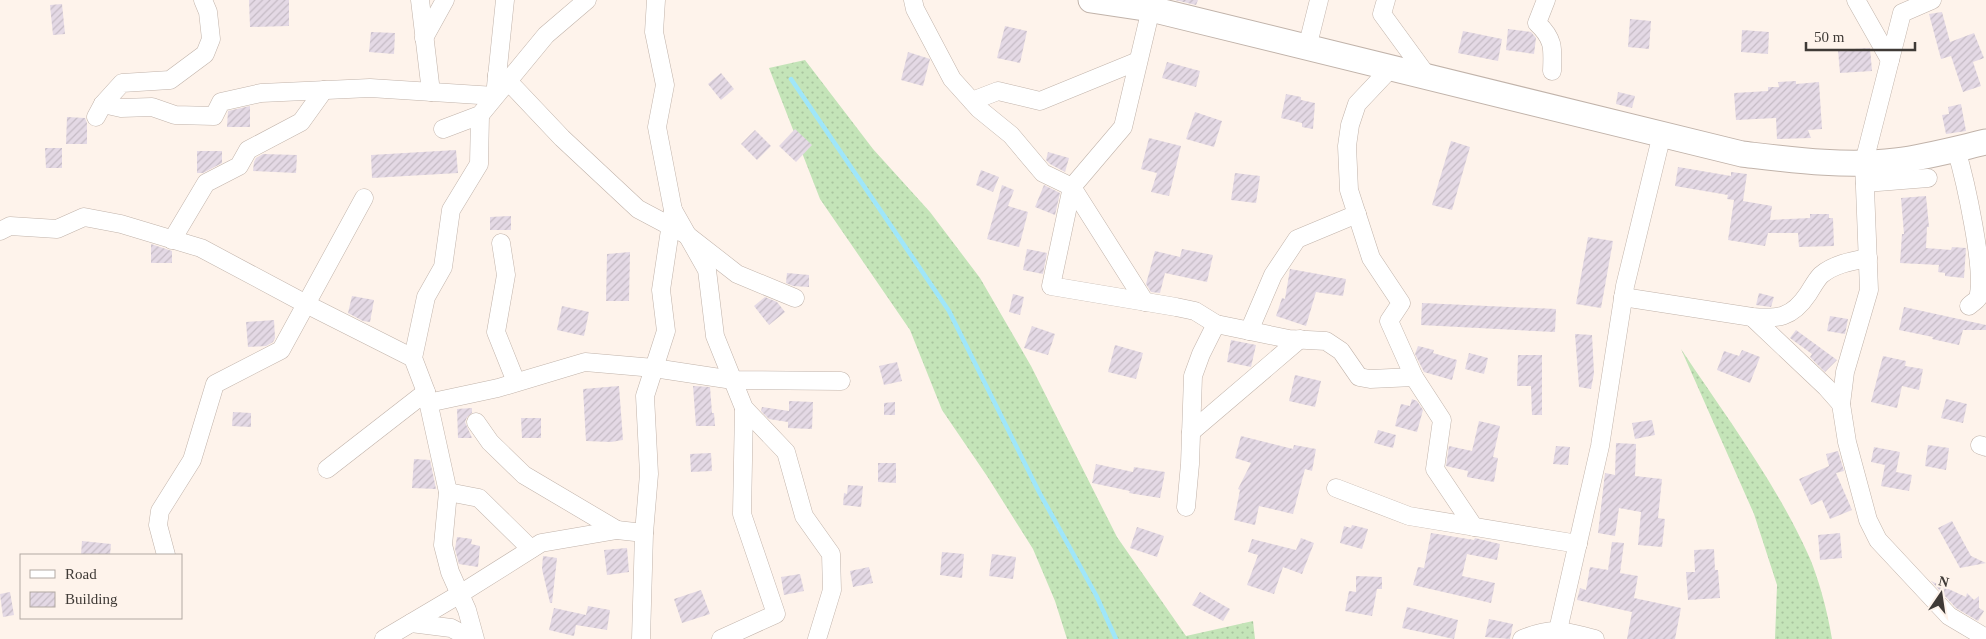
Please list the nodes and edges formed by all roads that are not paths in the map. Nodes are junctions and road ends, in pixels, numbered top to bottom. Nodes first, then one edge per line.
1 (203, 0) edge
2 (420, 0) edge
3 (444, 0) edge
4 (505, 0) edge
5 (587, 0) edge
6 (913, 0) edge
7 (1091, 0) edge
8 (1319, 0) edge
9 (1386, 0) edge
10 (1546, 0) edge
11 (1856, 0) edge
12 (1932, 0) edge
13 (653, 2) edge
14 (1152, 4) edge
15 (424, 38) junction
16 (1307, 48) junction
17 (1890, 60) junction
18 (1138, 61) junction
19 (1391, 68) junction
20 (1552, 71) dead end
21 (1428, 77) junction
22 (503, 78) junction
23 (324, 90) junction
24 (431, 92) junction
25 (495, 96) junction
26 (972, 101) junction
27 (480, 115) junction
28 (443, 130) dead end
29 (1662, 134) junction
30 (1986, 142) edge
31 (1956, 149) junction
32 (1864, 172) junction
33 (1928, 178) dead end
34 (1072, 187) junction
35 (364, 198) dead end
36 (1357, 214) junction
37 (672, 218) junction
38 (0, 231) edge
39 (687, 236) junction
40 (172, 240) junction
41 (500, 243) dead end
42 (1868, 258) junction
43 (1624, 297) junction
44 (795, 298) dead end
45 (1145, 302) junction
46 (306, 304) junction
47 (1969, 306) dead end
48 (1752, 317) junction
49 (1216, 324) junction
50 (1249, 331) junction
51 (1300, 339) junction
52 (413, 358) junction
53 (654, 368) junction
54 (1414, 377) junction
55 (733, 380) junction
56 (841, 381) dead end
57 (516, 382) junction
58 (427, 398) junction
59 (1841, 404) junction
60 (744, 408) junction
61 (476, 422) dead end
62 (1191, 432) junction
63 (327, 469) dead end
64 (1336, 488) dead end
65 (448, 492) junction
66 (1186, 507) dead end
67 (1474, 527) junction
68 (617, 530) junction
69 (644, 533) junction
70 (1578, 544) junction
71 (531, 549) junction
72 (166, 554) edge
73 (460, 594) junction
74 (411, 623) junction
75 (446, 633) edge
76 (1557, 634) edge
77 (639, 638) edge
78 (1986, 638) edge
79 (384, 639) edge
80 (473, 639) edge
81 (722, 639) edge
82 (817, 639) edge
83 (1522, 639) edge
84 (1595, 639) edge

1 - 23 street
2 - 15 street
3 - 15 street
4 - 22 street
5 - 22 street
6 - 26 street
7 - 14 street
8 - 16 street
9 - 21 street
10 - 20 street
11 - 17 street
12 - 17 street
13 - 37 street
14 - 16 street
14 - 18 street
15 - 24 street
16 - 19 street
17 - 32 street
18 - 26 street
18 - 34 street
19 - 21 street
19 - 36 street
21 - 29 street
22 - 25 street
22 - 37 street
23 - 24 street
23 - 40 street
24 - 25 street
25 - 27 street
26 - 34 street
27 - 28 street
27 - 52 street
29 - 32 street
29 - 43 street
30 - 31 street
31 - 32 street
31 - 47 street
32 - 33 street
32 - 42 street
34 - 45 street
34 - 45 street
35 - 46 street
36 - 50 street
36 - 54 street
37 - 39 street
37 - 53 street
38 - 40 street
39 - 44 street
39 - 55 street
40 - 46 street
41 - 57 street
42 - 48 street
42 - 59 street
43 - 48 street
43 - 70 street
45 - 49 street
46 - 52 street
46 - 72 street
48 - 59 street
49 - 50 street
49 - 62 street
50 - 51 street
51 - 54 street
51 - 62 street
52 - 58 street
53 - 55 street
53 - 57 street
53 - 69 street
54 - 67 street
55 - 56 street
55 - 60 street
57 - 58 street
58 - 63 street
58 - 65 street
59 - 78 street
60 - 81 street
60 - 82 street
61 - 68 street
62 - 66 street
64 - 67 street
65 - 71 street
65 - 73 street
67 - 70 street
68 - 69 street
68 - 71 street
69 - 77 street
70 - 76 street
71 - 73 street
73 - 74 street
73 - 75 street
73 - 80 street
74 - 75 street
74 - 79 street
75 - 80 street
76 - 83 street
76 - 84 street

